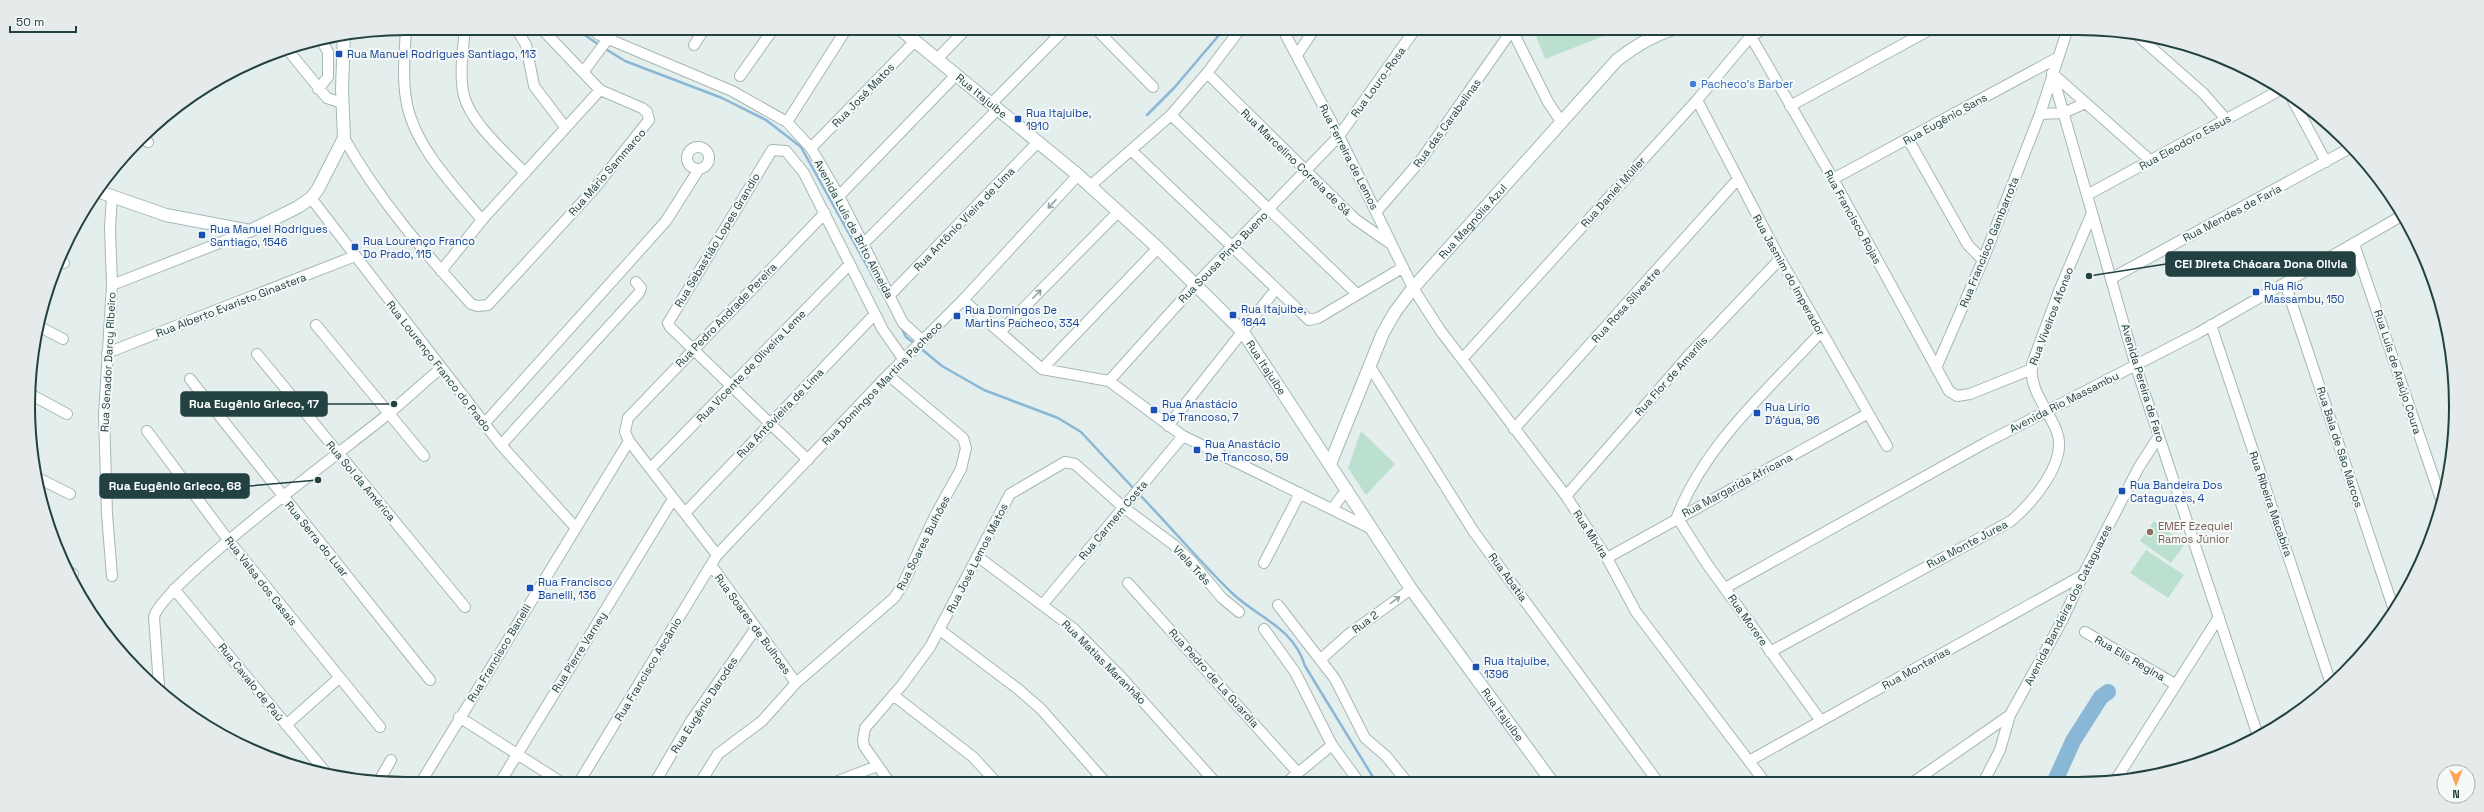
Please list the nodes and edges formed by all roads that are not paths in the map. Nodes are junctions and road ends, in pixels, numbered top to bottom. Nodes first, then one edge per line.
1 (406, 35) edge
2 (464, 35) edge
3 (520, 35) edge
4 (548, 35) edge
5 (598, 35) edge
6 (611, 35) edge
7 (700, 35) edge
8 (769, 35) edge
9 (843, 35) edge
10 (908, 35) edge
11 (960, 35) edge
12 (1060, 35) edge
13 (1102, 35) edge
14 (1236, 35) edge
15 (1286, 35) edge
16 (1310, 35) edge
17 (1411, 35) edge
18 (1508, 35) edge
19 (1515, 35) edge
20 (1653, 35) edge
21 (1746, 35) edge
22 (1750, 35) edge
23 (1920, 35) edge
24 (2065, 35) edge
25 (344, 40) edge
26 (915, 41) junction
27 (2144, 41) edge
28 (606, 42) junction
29 (324, 45) edge
30 (694, 45) dead end
31 (291, 54) edge
32 (1297, 55) junction
33 (2057, 58) junction
34 (937, 59) junction
35 (584, 71) junction
36 (1207, 73) junction
37 (2052, 73) junction
38 (956, 74) junction
39 (740, 76) dead end
40 (318, 88) junction
41 (1153, 88) dead end
42 (600, 90) junction
43 (2276, 92) edge
44 (1697, 100) junction
45 (342, 103) junction
46 (2086, 103) junction
47 (1790, 106) junction
48 (995, 107) junction
49 (2296, 107) edge
50 (2063, 113) junction
51 (2040, 114) junction
52 (1170, 115) junction
53 (2226, 119) junction
54 (787, 122) junction
55 (1562, 123) junction
56 (565, 127) junction
57 (1339, 136) junction
58 (344, 138) junction
59 (1908, 139) junction
60 (1038, 142) junction
61 (811, 148) junction
62 (1131, 150) junction
63 (2346, 150) edge
64 (769, 152) joint
65 (2151, 161) junction
66 (2326, 162) junction
67 (699, 169) dead end
68 (1306, 172) junction
69 (525, 173) junction
70 (1078, 175) junction
71 (1833, 179) junction
72 (1737, 180) junction
73 (1090, 186) junction
74 (103, 193) edge
75 (112, 196) junction
76 (839, 196) junction
77 (2088, 196) junction
78 (311, 198) junction
79 (1269, 209) junction
80 (1119, 211) junction
81 (1376, 212) junction
82 (2092, 212) junction
83 (825, 213) junction
84 (2397, 218) edge
85 (482, 220) junction
86 (250, 232) junction
87 (863, 244) junction
88 (1391, 244) junction
89 (2354, 244) junction
90 (1158, 248) junction
91 (1232, 248) junction
92 (355, 256) junction
93 (1780, 259) junction
94 (1983, 260) junction
95 (850, 264) junction
96 (1402, 268) junction
97 (441, 271) junction
98 (2112, 278) junction
99 (636, 282) dead end
100 (2285, 283) junction
101 (1196, 284) junction
102 (112, 286) junction
103 (1413, 288) junction
104 (1276, 289) junction
105 (1357, 294) junction
106 (889, 296) junction
107 (963, 300) junction
108 (875, 314) junction
109 (2210, 325) junction
110 (316, 326) dead end
111 (43, 329) edge
112 (1000, 332) junction
113 (1243, 332) junction
114 (1821, 332) junction
115 (63, 339) dead end
116 (922, 342) junction
117 (694, 349) junction
118 (107, 353) junction
119 (257, 354) dead end
120 (1463, 358) junction
121 (904, 359) junction
122 (1369, 365) junction
123 (2136, 365) junction
124 (1936, 368) junction
125 (440, 369) junction
126 (1042, 369) junction
127 (2032, 369) junction
128 (888, 375) junction
129 (190, 379) dead end
130 (1109, 381) junction
131 (732, 386) junction
132 (1957, 396) joint
133 (35, 397) edge
134 (2045, 411) junction
135 (67, 414) dead end
136 (388, 414) junction
137 (1867, 414) junction
138 (770, 423) junction
139 (484, 424) junction
140 (1168, 426) junction
141 (1514, 429) junction
142 (148, 431) dead end
143 (1183, 436) junction
144 (2159, 436) junction
145 (629, 441) junction
146 (501, 445) junction
147 (1887, 446) dead end
148 (338, 453) junction
149 (424, 456) dead end
150 (808, 460) junction
151 (1330, 464) junction
152 (651, 468) junction
153 (43, 480) edge
154 (1347, 489) junction
155 (2438, 492) edge
156 (1300, 493) junction
157 (70, 494) dead end
158 (1566, 496) junction
159 (283, 498) junction
160 (673, 500) junction
161 (1124, 506) junction
162 (1332, 509) junction
163 (686, 512) junction
164 (1677, 517) junction
165 (575, 527) junction
166 (1372, 529) junction
167 (229, 541) junction
168 (717, 554) junction
169 (978, 556) junction
170 (1607, 558) junction
171 (1264, 563) dead end
172 (710, 565) junction
173 (2083, 575) junction
174 (112, 576) dead end
175 (1128, 583) dead end
176 (1725, 588) junction
177 (174, 589) junction
178 (1411, 589) junction
179 (2392, 603) edge
180 (1043, 604) junction
181 (1278, 605) dead end
182 (465, 607) dead end
183 (1239, 612) dead end
184 (2219, 617) junction
185 (756, 628) junction
186 (1264, 629) dead end
187 (940, 630) junction
188 (2084, 632) dead end
189 (1770, 652) junction
190 (1321, 659) junction
191 (339, 678) junction
192 (2329, 679) edge
193 (430, 680) dead end
194 (159, 683) edge
195 (796, 683) junction
196 (2175, 684) junction
197 (893, 695) junction
198 (2010, 715) junction
199 (459, 718) junction
200 (1821, 721) junction
201 (286, 725) junction
202 (380, 727) dead end
203 (2256, 731) edge
204 (1332, 745) junction
205 (517, 754) junction
206 (391, 760) dead end
207 (1749, 762) junction
208 (877, 766) junction
209 (321, 767) edge
210 (1298, 773) junction
211 (2119, 775) edge
212 (382, 776) edge
213 (424, 777) edge
214 (503, 777) edge
215 (553, 777) edge
216 (582, 777) edge
217 (658, 777) edge
218 (704, 777) edge
219 (849, 777) edge
220 (885, 777) edge
221 (991, 777) edge
222 (1101, 777) edge
223 (1210, 777) edge
224 (1293, 777) edge
225 (1355, 777) edge
226 (1403, 777) edge
227 (1548, 777) edge
228 (1654, 777) edge
229 (1761, 777) edge
230 (1921, 777) edge
231 (1986, 777) edge

1 - 85 street
2 - 69 street
3 - 56 street
4 - 35 street
5 - 28 street, Avenida Luís de Brito Almeida
6 - 28 street
7 - 30 street
8 - 39 street
9 - 54 street
10 - 26 main road, Rua Itajuíbe
11 - 34 street
12 - 48 street
13 - 41 street
14 - 36 street
15 - 32 street, Rua Ferreira de Lemos
16 - 32 street
17 - 57 street, Rua Louro-Rosa
18 - 81 street, Rua das Carabelinas
19 - 55 street
20 - 55 main road, Rua Magnólia Azul
21 - 44 street, Rua Daniel Müller
22 - 47 street, Rua Francisco Rojas
23 - 47 street
24 - 33 street
25 - 45 main road
26 - 34 main road, Rua Itajuíbe
26 - 61 street, Rua José Matos
27 - 53 street
28 - 35 street
28 - 54 street, Avenida Luís de Brito Almeida
29 - 40 street
31 - 40 street
32 - 57 street, Rua Ferreira de Lemos
33 - 37 street
33 - 59 street, Rua Eugênio Sans
34 - 38 main road, Rua Itajuíbe
35 - 42 street
36 - 52 street
36 - 68 street, Rua Marcelino Correia de Sá
37 - 46 street
37 - 50 street, Avenida Pereira de Faro
37 - 51 street, Rua Francisco Gambarrota
38 - 48 main road, Rua Itajuíbe
38 - 76 street
40 - 45 street
42 - 56 street
42 - 97 street, Rua Mário Sammarco
43 - 53 street, Rua Eleodoro Essus
44 - 72 street, Rua Jasmim do Imperador
44 - 120 street, Rua Daniel Müller
45 - 58 main road
46 - 50 street
46 - 65 street
47 - 71 street, Rua Francisco Rojas
48 - 60 main road, Rua Itajuíbe
48 - 87 street
49 - 66 street
50 - 51 street
50 - 77 street, Avenida Pereira de Faro
51 - 94 street, Rua Francisco Gambarrota
52 - 62 street
52 - 79 street
53 - 65 street, Rua Eleodoro Essus
54 - 61 street, Avenida Luís de Brito Almeida
55 - 103 main road, Rua Magnólia Azul
56 - 69 street
57 - 68 street, Rua Sousa Pinto Bueno
57 - 81 street, Rua Ferreira de Lemos
58 - 78 main road
58 - 97 street
59 - 71 street, Rua Eugênio Sans
59 - 94 street
60 - 70 main road, Rua Itajuíbe
60 - 106 street, Rua Antônio Vieira de Lima
61 - 76 street, Avenida Luís de Brito Almeida
62 - 73 street
62 - 91 street
63 - 66 street, Rua Mendes de Faria
64 - 83 street, Avenida Luís de Brito Almeida
64 - 117 street, Rua Sebastião Lopes Grandio
65 - 77 street, Rua Eleodoro Essus
66 - 98 street, Rua Mendes de Faria
67 - 139 street
68 - 79 street, Rua Sousa Pinto Bueno
68 - 88 street, Rua Marcelino Correia de Sá
69 - 85 street
70 - 73 main road, Rua Itajuíbe
70 -> 107 street, Rua Domingos Martins Pacheco
71 - 124 street, Rua Francisco Rojas
72 - 93 street, Rua Jasmim do Imperador
72 - 141 street, Rua Rosa Silvestre
73 - 80 main road, Rua Itajuíbe
74 - 75 main road
75 - 86 main road
75 - 102 street, Rua Senador Darcy Ribeiro
76 - 87 street, Avenida Luís de Brito Almeida
77 - 82 street, Avenida Pereira de Faro
78 - 86 main road
78 - 92 street, Rua Lourenço Franco do Prado
79 - 91 street, Rua Sousa Pinto Bueno
79 - 105 street
80 - 90 main road, Rua Itajuíbe
112 -> 80 street
81 - 88 street, Rua Ferreira de Lemos
82 - 98 street, Avenida Pereira de Faro
82 - 127 street, Rua Viveiros Afonso
83 - 95 street, Avenida Luís de Brito Almeida
83 - 117 street, Rua Pedro Andrade Pereira
84 - 89 street, Avenida Rio Massambu
85 - 97 street
86 - 102 street
87 - 106 street, Avenida Luís de Brito Almeida
88 - 96 street, Rua Ferreira de Lemos
89 - 100 street, Avenida Rio Massambu
89 - 155 street, Rua Luis de Araújo Coura
90 - 101 main road, Rua Itajuíbe
90 - 126 street
91 - 101 street, Rua Sousa Pinto Bueno
91 - 104 street
92 - 118 street, Rua Alberto Evaristo Ginastera
92 - 125 street, Rua Lourenço Franco do Prado
93 - 114 street, Rua Jasmim do Imperador
93 - 158 street, Rua Flor de Amarilis
94 - 124 street, Rua Francisco Gambarrota
95 - 108 street, Avenida Luís de Brito Almeida
95 - 131 street, Rua Vicente de Oliveira Leme
96 - 103 street, Rua Ferreira de Lemos
96 - 105 street
98 - 123 street, Avenida Pereira de Faro
99 - 146 street
100 - 109 street, Avenida Rio Massambu
100 - 179 street, Rua Baia de São Marcos
101 - 113 main road, Rua Itajuíbe
101 - 130 street, Rua Sousa Pinto Bueno
102 - 118 street, Rua Senador Darcy Ribeiro
103 - 120 street, Rua Mixira
103 - 122 main road, Rua Magnólia Azul
104 - 105 street
104 - 113 street
106 - 116 street, Avenida Luís de Brito Almeida
107 - 112 street
107 - 116 street, Rua Domingos Martins Pacheco
108 - 121 street, Avenida Luís de Brito Almeida
108 - 138 street, Rua Antôvieira de Lima
109 - 123 street, Avenida Rio Massambu
109 - 192 street, Rua Ribeira Macabira
110 - 136 street
111 - 115 street
112 - 126 street
113 - 140 street
113 - 151 main road, Rua Itajuíbe
114 - 137 street, Rua Jasmim do Imperador
114 - 164 street
116 - 121 street, Rua Domingos Martins Pacheco
117 - 131 street
117 - 145 street, Rua Pedro Andrade Pereira
118 - 174 street, Rua Senador Darcy Ribeiro
119 - 148 street, Rua Sol da América
120 - 141 street, Rua Mixira
121 - 128 street, Rua Domingos Martins Pacheco
122 - 151 main road, Rua Magnólia Azul
122 - 228 street, Rua Abatia
123 - 134 street, Avenida Rio Massambu
123 - 144 street, Avenida Pereira de Faro
124 - 132 street, Rua Francisco Rojas
125 - 136 street
125 - 139 street, Rua Lourenço Franco do Prado
126 - 130 street
127 - 132 street, Rua Viveiros Afonso
127 - 134 street, Rua Monte Jurea
128 - 150 street, Rua Domingos Martins Pacheco
128 - 195 street, Rua Soares Bulhões
129 - 159 street, Rua Serra do Luar
130 - 140 street
131 - 138 street
131 - 152 street, Rua Vicente de Oliveira Leme
133 - 135 street
134 - 176 street, Avenida Rio Massambu
134 - 189 street, Rua Monte Jurea
136 - 148 street
136 - 149 street
137 - 147 street, Rua Jasmim do Imperador
137 - 164 street, Rua Margarida Africana
138 - 150 street
138 - 163 street, Rua Antôvieira de Lima
139 - 146 street, Rua Lourenço Franco do Prado
140 - 143 street
141 - 158 street, Rua Mixira
142 - 167 street, Rua Valsa dos Casais
143 - 156 street
143 - 161 street, Rua Carmem Costa
144 - 173 street, Avenida Bandeira dos Cataguazes
144 - 184 street, Avenida Pereira de Faro
145 - 152 street
145 - 165 street, Rua Francisco Banelli
146 - 165 street, Rua Lourenço Franco do Prado
148 - 159 street
148 - 182 street, Rua Sol da América
150 - 168 street, Rua Domingos Martins Pacheco
151 - 154 main road, Rua Itajuíbe
152 - 160 street
153 - 157 street
154 - 162 street
154 - 166 main road, Rua Itajuíbe
156 - 162 street
156 - 171 street
158 - 170 street, Rua Mixira
159 - 167 street
159 - 193 street, Rua Serra do Luar
160 - 163 street
160 - 205 street, Rua Pierre Varney
161 - 169 street, Rua José Lemos Matos
161 - 180 street, Rua Carmem Costa
161 - 183 street, Viela Três
162 - 166 street
163 - 168 street
164 - 170 street, Rua Margarida Africana
164 - 176 street, Rua Morere
165 - 199 street, Rua Francisco Banelli
166 - 178 main road, Rua Itajuíbe
167 - 177 street
167 - 191 street, Rua Valsa dos Casais
168 - 172 street, Rua Francisco Ascânio
169 - 180 street, Rua Matias Maranhão
169 - 187 street, Rua José Lemos Matos
170 - 207 street, Rua Mixira
172 - 185 street, Rua Soares de Bulhoes
172 - 216 street, Rua Francisco Ascânio
173 - 198 street, Avenida Bandeira dos Cataguazes
173 - 200 street, Rua Montarias
175 - 210 street, Rua Pedro de La Guardia
176 - 189 street, Rua Morere
177 - 194 street
177 - 201 street, Rua Cavalo de Paú
190 -> 178 street, Rua 2
178 - 227 main road, Rua Itajuíbe
180 - 223 street, Rua Matias Maranhão
181 - 190 street
184 - 196 street
184 - 203 street, Avenida Pereira de Faro
185 - 195 street, Rua Soares de Bulhoes
185 - 217 street, Rua Eugênio Darodes
186 - 204 street
187 - 197 street, Rua José Lemos Matos
187 - 222 street
188 - 196 street, Rua Elis Regina
189 - 200 street, Rua Morere
190 - 226 street
191 - 201 street
191 - 202 street, Rua Valsa dos Casais
195 - 218 street, Rua Soares Bulhões
196 - 211 street
197 - 208 street, Rua José Lemos Matos
197 - 221 street
198 - 230 street, Avenida Bandeira dos Cataguazes
198 - 231 street
199 - 205 street
199 - 213 street, Rua Francisco Banelli
200 - 207 street, Rua Montarias
201 - 209 street, Rua Cavalo de Paú
204 - 210 street
204 - 225 street
205 - 214 street, Rua Pierre Varney
205 - 215 street
206 - 212 street
207 - 229 street, Rua Mixira
208 - 219 street
208 - 220 street
210 - 224 street

